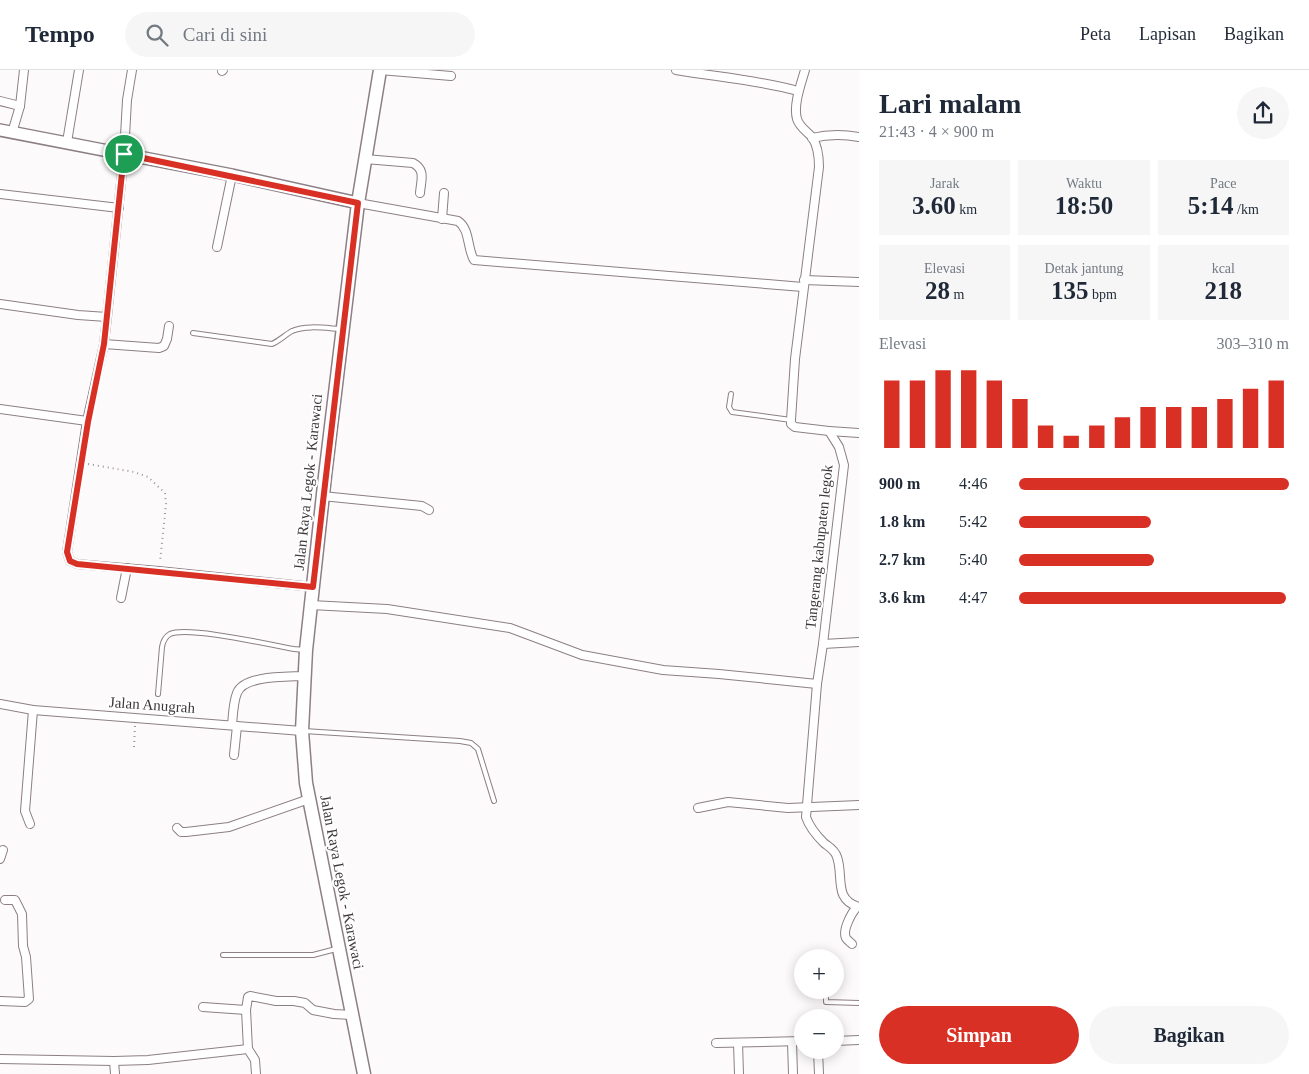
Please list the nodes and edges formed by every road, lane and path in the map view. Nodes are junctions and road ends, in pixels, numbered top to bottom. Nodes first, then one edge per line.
1 (24, 70) edge
2 (79, 70) edge
3 (132, 70) edge
4 (380, 70) edge
5 (676, 70) edge
6 (805, 70) edge
7 (451, 76) dead end
8 (798, 90) junction
9 (0, 101) edge
10 (20, 106) junction
11 (0, 130) edge
12 (12, 133) junction
13 (859, 137) edge
14 (812, 138) junction
15 (67, 142) junction
16 (124, 154) junction
17 (365, 159) junction
18 (232, 176) junction
19 (420, 193) dead end
20 (444, 193) dead end
21 (0, 194) edge
22 (358, 203) junction
23 (119, 208) junction
24 (442, 219) junction
25 (217, 247) dead end
26 (859, 282) edge
27 (804, 283) junction
28 (0, 304) edge
29 (108, 317) junction
30 (169, 326) dead end
31 (342, 330) junction
32 (193, 333) dead end
33 (104, 344) junction
34 (731, 394) dead end
35 (0, 409) edge
36 (791, 420) junction
37 (88, 422) junction
38 (829, 431) junction
39 (859, 433) edge
40 (80, 463) junction
41 (322, 496) junction
42 (429, 510) dead end
43 (127, 568) junction
44 (158, 571) junction
45 (313, 587) junction
46 (121, 598) dead end
47 (311, 605) junction
48 (859, 642) edge
49 (823, 644) junction
50 (306, 650) junction
51 (304, 676) junction
52 (817, 684) junction
53 (158, 694) dead end
54 (0, 704) edge
55 (33, 710) junction
56 (136, 718) junction
57 (234, 726) junction
58 (302, 731) junction
59 (134, 748) dead end
60 (234, 755) dead end
61 (309, 798) junction
62 (494, 801) dead end
63 (859, 805) edge
64 (807, 807) junction
65 (698, 808) dead end
66 (30, 824) dead end
67 (177, 828) dead end
68 (3, 850) dead end
69 (0, 859) edge
70 (5, 900) dead end
71 (858, 907) edge
72 (852, 944) dead end
73 (338, 948) junction
74 (223, 954) dead end
75 (826, 999) edge
76 (0, 1000) edge
77 (859, 1004) edge
78 (202, 1007) dead end
79 (246, 1010) junction
80 (352, 1014) junction
81 (858, 1040) edge
82 (844, 1041) edge
83 (792, 1042) joint
84 (716, 1043) dead end
85 (738, 1043) junction
86 (859, 1049) edge
87 (248, 1050) junction
88 (0, 1059) edge
89 (818, 1059) edge
90 (114, 1061) junction
91 (115, 1074) edge
92 (256, 1074) edge
93 (364, 1074) edge
94 (739, 1074) edge
95 (793, 1074) edge
96 (819, 1074) edge

1 - 10 street
2 - 15 street
3 - 16 street
4 - 7 street
4 - 17 main road, Jalan Raya Legok - Karawaci
5 - 8 street
6 - 8 street
8 - 14 street
9 - 10 street
10 - 12 street
11 - 12 street
12 - 15 street
13 - 14 street
14 - 27 street
15 - 16 street
16 - 18 street
16 - 23 street
17 - 19 street
17 - 22 main road, Jalan Raya Legok - Karawaci
18 - 22 street
18 - 25 street
20 - 24 street
21 - 23 street
22 - 24 street
22 - 31 main road, Jalan Raya Legok - Karawaci
23 - 29 street
24 - 27 street
26 - 27 street
27 - 36 street
28 - 29 street
29 - 33 street
30 - 33 street
31 - 32 lane
31 - 41 main road, Jalan Raya Legok - Karawaci
33 - 37 street
34 - 36 lane
35 - 37 street
36 - 38 street
37 - 40 street
38 - 39 street
38 - 49 street, Tangerang kabupaten legok
40 - 43 street
40 - 44 path
41 - 42 street
41 - 45 main road, Jalan Raya Legok - Karawaci
43 - 44 street
43 - 46 street
44 - 45 street
45 - 47 main road, Jalan Raya Legok - Karawaci
47 - 50 main road, Jalan Raya Legok - Karawaci
47 - 52 street
48 - 49 street
49 - 52 street, Tangerang kabupaten legok
50 - 51 main road, Jalan Raya Legok - Karawaci
50 - 53 lane
51 - 57 street
51 - 58 main road, Jalan Raya Legok - Karawaci
52 - 64 street, Tangerang kabupaten legok
54 - 55 street, Jalan Anugrah
55 - 56 street, Jalan Anugrah
55 - 66 street
56 - 57 street, Jalan Anugrah
56 - 59 path
57 - 58 street, Jalan Anugrah
57 - 60 street
58 - 61 main road, Jalan Raya Legok - Karawaci
58 - 62 lane
61 - 67 street
61 - 73 main road, Jalan Raya Legok - Karawaci
63 - 64 street
64 - 65 street
64 - 71 street, Tangerang kabupaten legok
68 - 69 street
70 - 76 street
71 - 72 street
73 - 74 lane
73 - 80 main road, Jalan Raya Legok - Karawaci
75 - 77 lane
78 - 79 street
79 - 80 street
79 - 87 street
80 - 93 main road, Jalan Raya Legok - Karawaci
81 - 82 street
81 - 86 street
83 - 85 street
83 - 95 street
84 - 85 street
85 - 94 street
87 - 90 street
87 - 92 street
88 - 90 street
89 - 96 street
90 - 91 street

